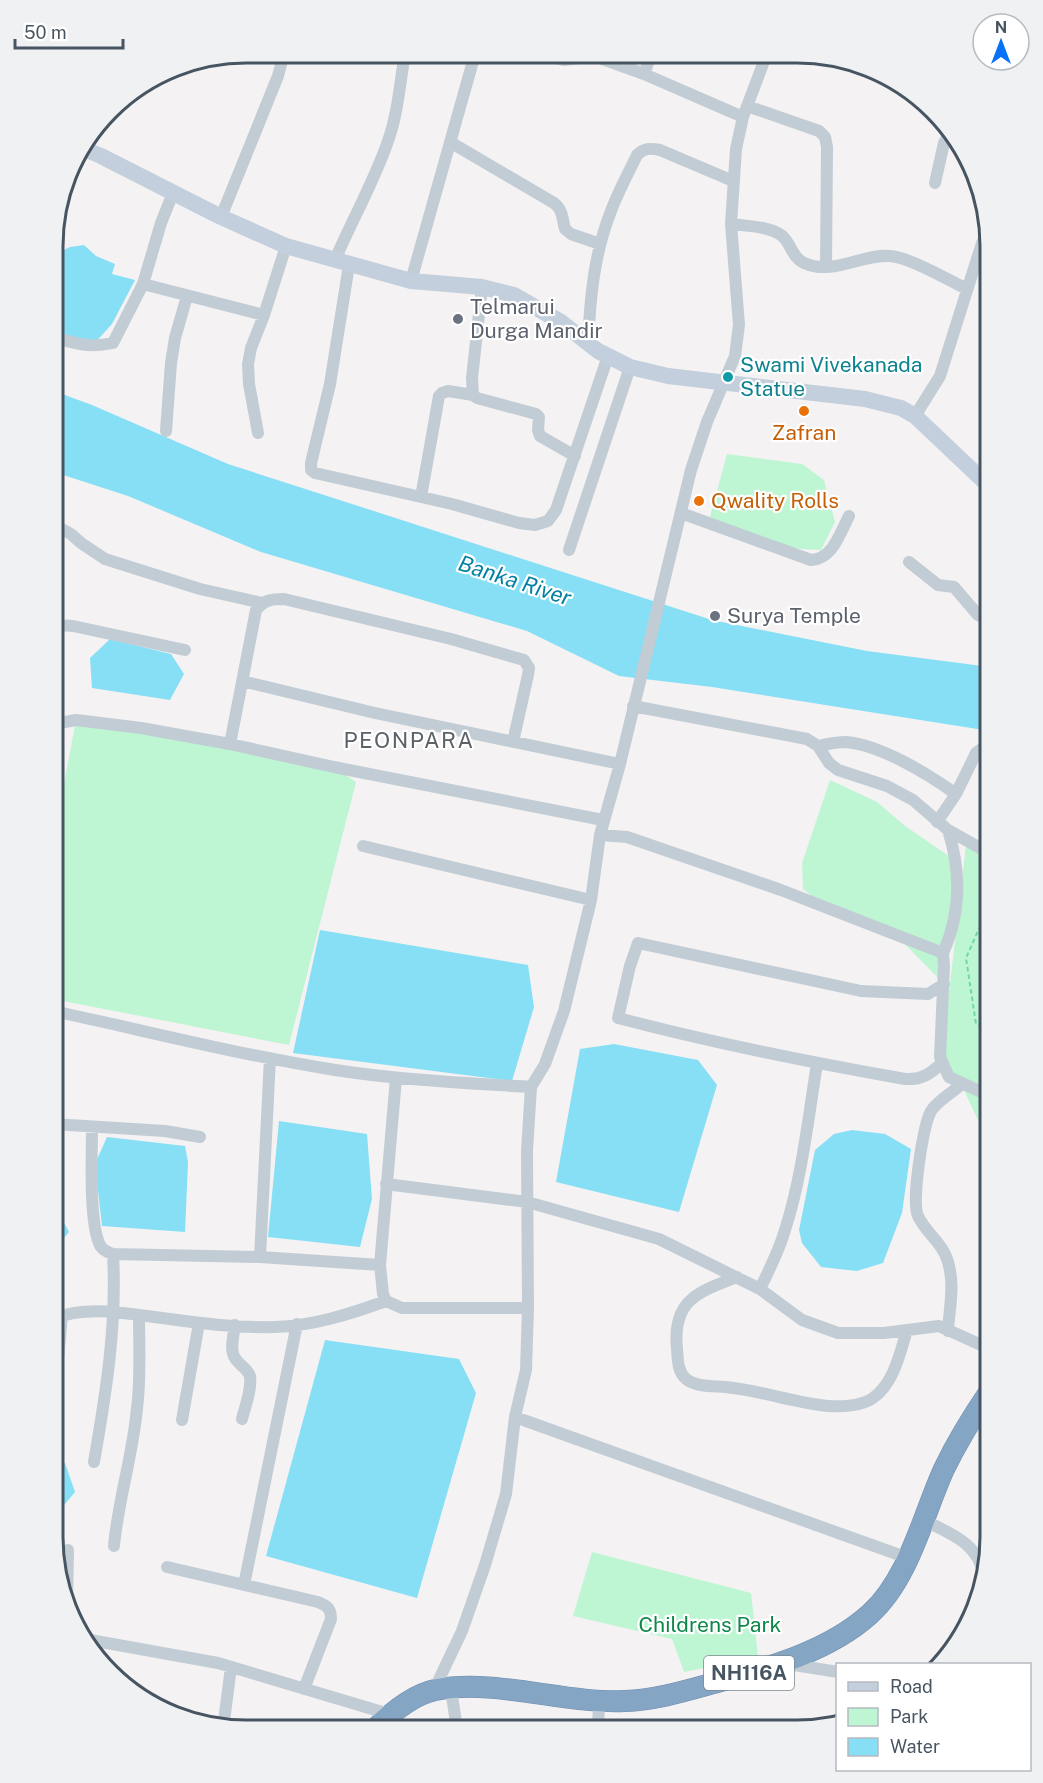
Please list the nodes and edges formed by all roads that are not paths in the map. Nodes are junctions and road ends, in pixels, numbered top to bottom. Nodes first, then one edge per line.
1 (281, 63) edge
2 (403, 63) edge
3 (472, 63) edge
4 (614, 63) edge
5 (648, 63) edge
6 (763, 63) edge
7 (644, 74) junction
8 (745, 111) junction
9 (945, 140) edge
10 (450, 142) junction
11 (90, 151) edge
12 (733, 181) junction
13 (935, 183) dead end
14 (173, 193) junction
15 (221, 217) junction
16 (731, 224) junction
17 (600, 244) junction
18 (286, 246) junction
19 (980, 249) edge
20 (342, 263) junction
21 (826, 267) junction
22 (411, 281) junction
23 (143, 284) junction
24 (482, 287) junction
25 (967, 289) junction
26 (187, 296) junction
27 (264, 315) junction
28 (63, 340) edge
29 (588, 344) junction
30 (608, 356) junction
31 (630, 367) junction
32 (725, 384) junction
33 (473, 394) junction
34 (915, 416) junction
35 (166, 431) dead end
36 (258, 433) dead end
37 (575, 456) junction
38 (980, 478) edge
39 (421, 497) junction
40 (681, 513) junction
41 (849, 516) dead end
42 (63, 530) edge
43 (569, 550) dead end
44 (909, 562) dead end
45 (262, 603) junction
46 (980, 616) edge
47 (63, 625) edge
48 (184, 650) dead end
49 (242, 681) junction
50 (633, 706) junction
51 (63, 722) edge
52 (513, 742) junction
53 (230, 744) junction
54 (818, 746) junction
55 (980, 750) edge
56 (620, 764) junction
57 (956, 794) junction
58 (603, 820) junction
59 (937, 822) junction
60 (948, 830) junction
61 (600, 835) junction
62 (363, 846) dead end
63 (980, 848) edge
64 (591, 900) junction
65 (943, 953) junction
66 (944, 984) junction
67 (63, 1013) edge
68 (270, 1058) junction
69 (942, 1063) junction
70 (817, 1064) junction
71 (396, 1078) junction
72 (962, 1084) junction
73 (531, 1087) junction
74 (980, 1092) edge
75 (63, 1125) edge
76 (92, 1128) junction
77 (200, 1137) dead end
78 (386, 1184) junction
79 (528, 1202) junction
80 (113, 1254) junction
81 (260, 1257) junction
82 (380, 1265) junction
83 (737, 1277) junction
84 (760, 1289) junction
85 (386, 1301) junction
86 (528, 1308) junction
87 (114, 1311) junction
88 (139, 1315) junction
89 (63, 1316) edge
90 (199, 1323) junction
91 (297, 1324) junction
92 (234, 1325) junction
93 (907, 1330) junction
94 (948, 1331) junction
95 (980, 1345) edge
96 (980, 1407) edge
97 (515, 1418) junction
98 (242, 1419) dead end
99 (182, 1420) dead end
100 (94, 1462) dead end
101 (923, 1520) junction
102 (114, 1546) dead end
103 (68, 1550) dead end
104 (908, 1558) junction
105 (978, 1559) edge
106 (167, 1567) dead end
107 (68, 1576) edge
108 (244, 1585) junction
109 (96, 1641) edge
110 (780, 1662) junction
111 (231, 1667) junction
112 (836, 1671) edge
113 (304, 1689) junction
114 (442, 1690) junction
115 (599, 1701) junction
116 (224, 1718) edge
117 (377, 1720) edge
118 (385, 1720) edge
119 (453, 1720) edge
120 (598, 1720) edge

1 - 15 street
2 - 20 street
3 - 10 street
4 - 7 street
5 - 7 street
6 - 8 street
7 - 8 street
8 - 12 street
8 - 21 street
9 - 13 street
10 - 17 street
10 - 22 street
11 - 14 street
12 - 16 street
12 - 17 street
14 - 15 street
14 - 23 street
15 - 18 street
16 - 21 street
16 - 32 street
17 - 29 street
18 - 20 street
18 - 27 street
19 - 25 street
20 - 22 street
20 - 39 street
21 - 25 street
22 - 24 street
23 - 26 street
23 - 28 street
24 - 29 street
24 - 33 street
25 - 34 street
26 - 27 street
26 - 35 street
27 - 36 street
29 - 30 street
30 - 31 street
30 - 37 street
31 - 32 street
31 - 43 street
32 - 34 street
32 - 40 street
33 - 37 street
33 - 39 street
34 - 38 street
37 - 39 street
40 - 41 street
40 - 50 street
42 - 45 street
44 - 46 street
45 - 49 street
45 - 52 street
47 - 48 street
49 - 52 street
49 - 53 street
50 - 54 street
50 - 56 street
51 - 53 street
52 - 56 street
53 - 58 street
54 - 57 street
54 - 59 street
55 - 57 street
56 - 58 street
57 - 59 street
58 - 61 street
59 - 60 street
60 - 63 street
60 - 65 street
61 - 64 street
61 - 65 street
62 - 64 street
64 - 73 street
65 - 66 street
66 - 69 street
66 - 70 street
67 - 68 street
68 - 71 street
68 - 81 street
69 - 70 street
69 - 72 street
70 - 84 street
71 - 73 street
71 - 78 street
72 - 74 street
72 - 94 street
73 - 79 street
75 - 76 street
76 - 77 street
76 - 80 street
78 - 79 street
78 - 82 street
79 - 83 street
79 - 86 street
80 - 81 street
80 - 87 street
81 - 82 street
82 - 85 street
83 - 84 street
83 - 93 street
84 - 93 street
85 - 86 street
85 - 91 street
86 - 97 street
87 - 88 street
87 - 89 street
87 - 100 street
88 - 90 street
88 - 102 street
90 - 92 street
90 - 99 street
91 - 92 street
91 - 108 street
92 - 98 street
93 - 94 street
94 - 95 street
96 - 101 highway, NH116A
97 - 104 street
97 - 114 street
101 - 104 highway, NH116A
101 - 105 street
103 - 107 street
104 - 110 highway, NH116A
106 - 108 street
108 - 113 street
109 - 111 street
110 - 112 street
110 - 115 highway, NH116A
111 - 113 street
111 - 116 street
113 - 117 street
114 - 115 highway, NH116A
114 - 118 highway, NH116A
114 - 119 street
115 - 120 street

